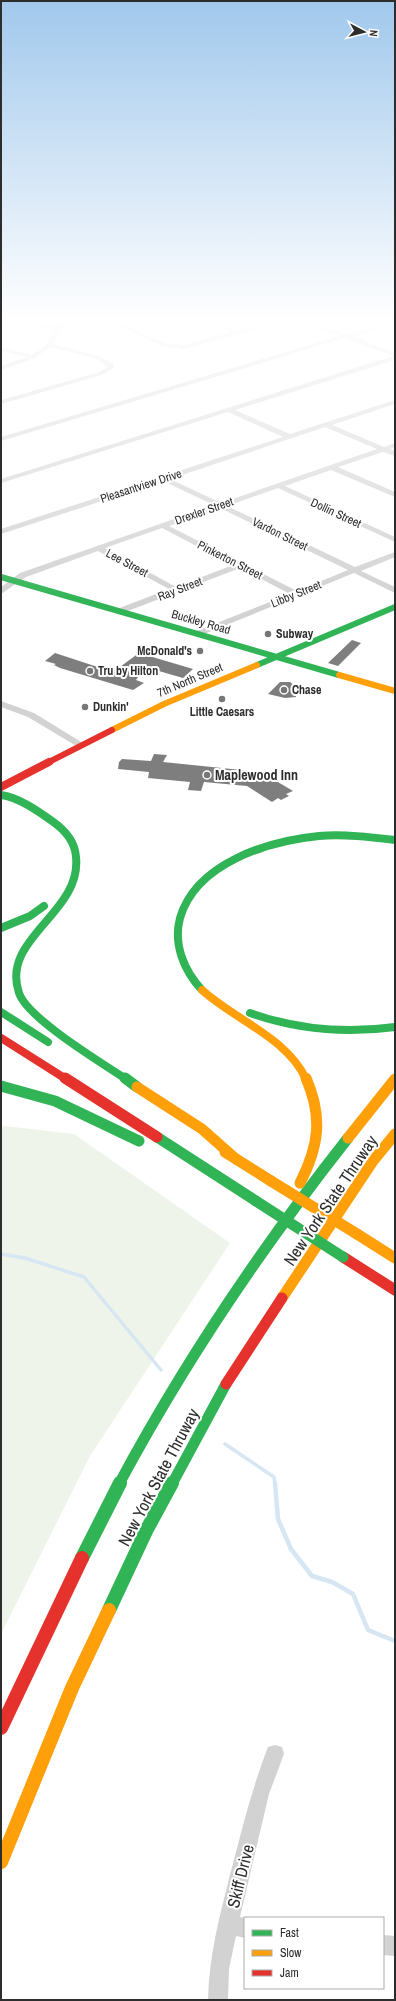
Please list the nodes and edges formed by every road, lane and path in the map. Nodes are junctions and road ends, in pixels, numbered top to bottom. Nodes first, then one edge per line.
1 (80, 415) edge
2 (212, 415) edge
3 (241, 415) edge
4 (355, 415) edge
5 (326, 425) junction
6 (290, 437) junction
7 (1, 439) edge
8 (395, 445) edge
9 (383, 449) junction
10 (395, 454) edge
11 (331, 467) junction
12 (165, 478) junction
13 (1, 481) edge
14 (278, 485) junction
15 (395, 495) edge
16 (220, 506) junction
17 (163, 526) junction
18 (1, 532) edge
19 (395, 540) edge
20 (99, 548) junction
21 (395, 554) edge
22 (240, 565) junction
23 (354, 570) junction
24 (1, 577) edge
25 (14, 581) junction
26 (176, 590) junction
27 (395, 590) edge
28 (1, 591) edge
29 (297, 594) junction
30 (395, 607) edge
31 (120, 611) junction
32 (197, 634) junction
33 (276, 657) junction
34 (394, 690) edge
35 (1, 704) edge
36 (81, 745) junction
37 (1, 787) edge
38 (1, 795) edge
39 (395, 840) edge
40 (395, 848) edge
41 (64, 877) dead end
42 (59, 890) dead end
43 (49, 901) dead end
44 (1, 928) edge
45 (201, 974) dead end
46 (209, 984) dead end
47 (1, 1012) edge
48 (395, 1027) edge
49 (1, 1038) edge
50 (54, 1045) dead end
51 (395, 1079) edge
52 (1, 1086) edge
53 (122, 1088) dead end
54 (395, 1134) edge
55 (148, 1146) dead end
56 (237, 1160) junction
57 (196, 1174) dead end
58 (256, 1201) junction
59 (357, 1234) junction
60 (395, 1254) edge
61 (395, 1258) edge
62 (395, 1290) edge
63 (226, 1304) junction
64 (1, 1728) edge
65 (275, 1754) dead end
66 (1, 1862) edge
67 (237, 1926) edge
68 (384, 1945) edge
69 (395, 1946) edge
70 (218, 2000) edge

1 - 7 street
2 - 13 street
3 - 6 street
4 - 5 street, Pleasantview Drive
5 - 6 street, Pleasantview Drive
5 - 9 street
6 - 12 street, Pleasantview Drive
8 - 9 street, Drexler Street
9 - 10 street
9 - 11 street, Drexler Street
11 - 14 street, Drexler Street
11 - 15 street
12 - 16 street, Vardon Street
12 - 18 street, Pleasantview Drive
14 - 16 street, Drexler Street
14 - 19 street, Dollin Street
16 - 17 street, Drexler Street
16 - 23 street, Vardon Street
17 - 20 street, Drexler Street
17 - 22 street, Pinkerton Street
20 - 25 street, Drexler Street
20 - 26 street, Lee Street
21 - 23 street, Libby Street
22 - 26 street, Ray Street
22 - 29 street, Pinkerton Street
23 - 27 street, Vardon Street
23 - 29 street, Libby Street
24 - 25 main road, Buckley Road
25 - 28 street, Drexler Street
25 - 31 main road, Buckley Road
26 - 31 street, Ray Street
29 - 32 street, Libby Street
30 - 33 main road, 7th North Street
31 - 32 main road, Buckley Road
32 - 33 main road, Buckley Road
33 - 34 main road, Buckley Road
33 - 36 main road, 7th North Street
35 - 36 street
36 - 37 main road, 7th North Street
38 - 56 main road
39 - 63 main road
40 - 45 main road
41 - 42 main road
43 - 44 main road
46 - 48 main road
47 - 50 main road
49 - 58 main road
51 - 63 main road, New York State Thruway
52 - 55 main road
53 - 56 main road
54 - 66 main road, New York State Thruway
56 - 59 main road, bridge
57 - 58 main road
58 - 62 main road, bridge
59 - 60 main road
59 - 61 main road
63 - 64 main road, New York State Thruway
65 - 67 street, Skiff Drive
67 - 70 street, Skiff Drive
68 - 69 street

